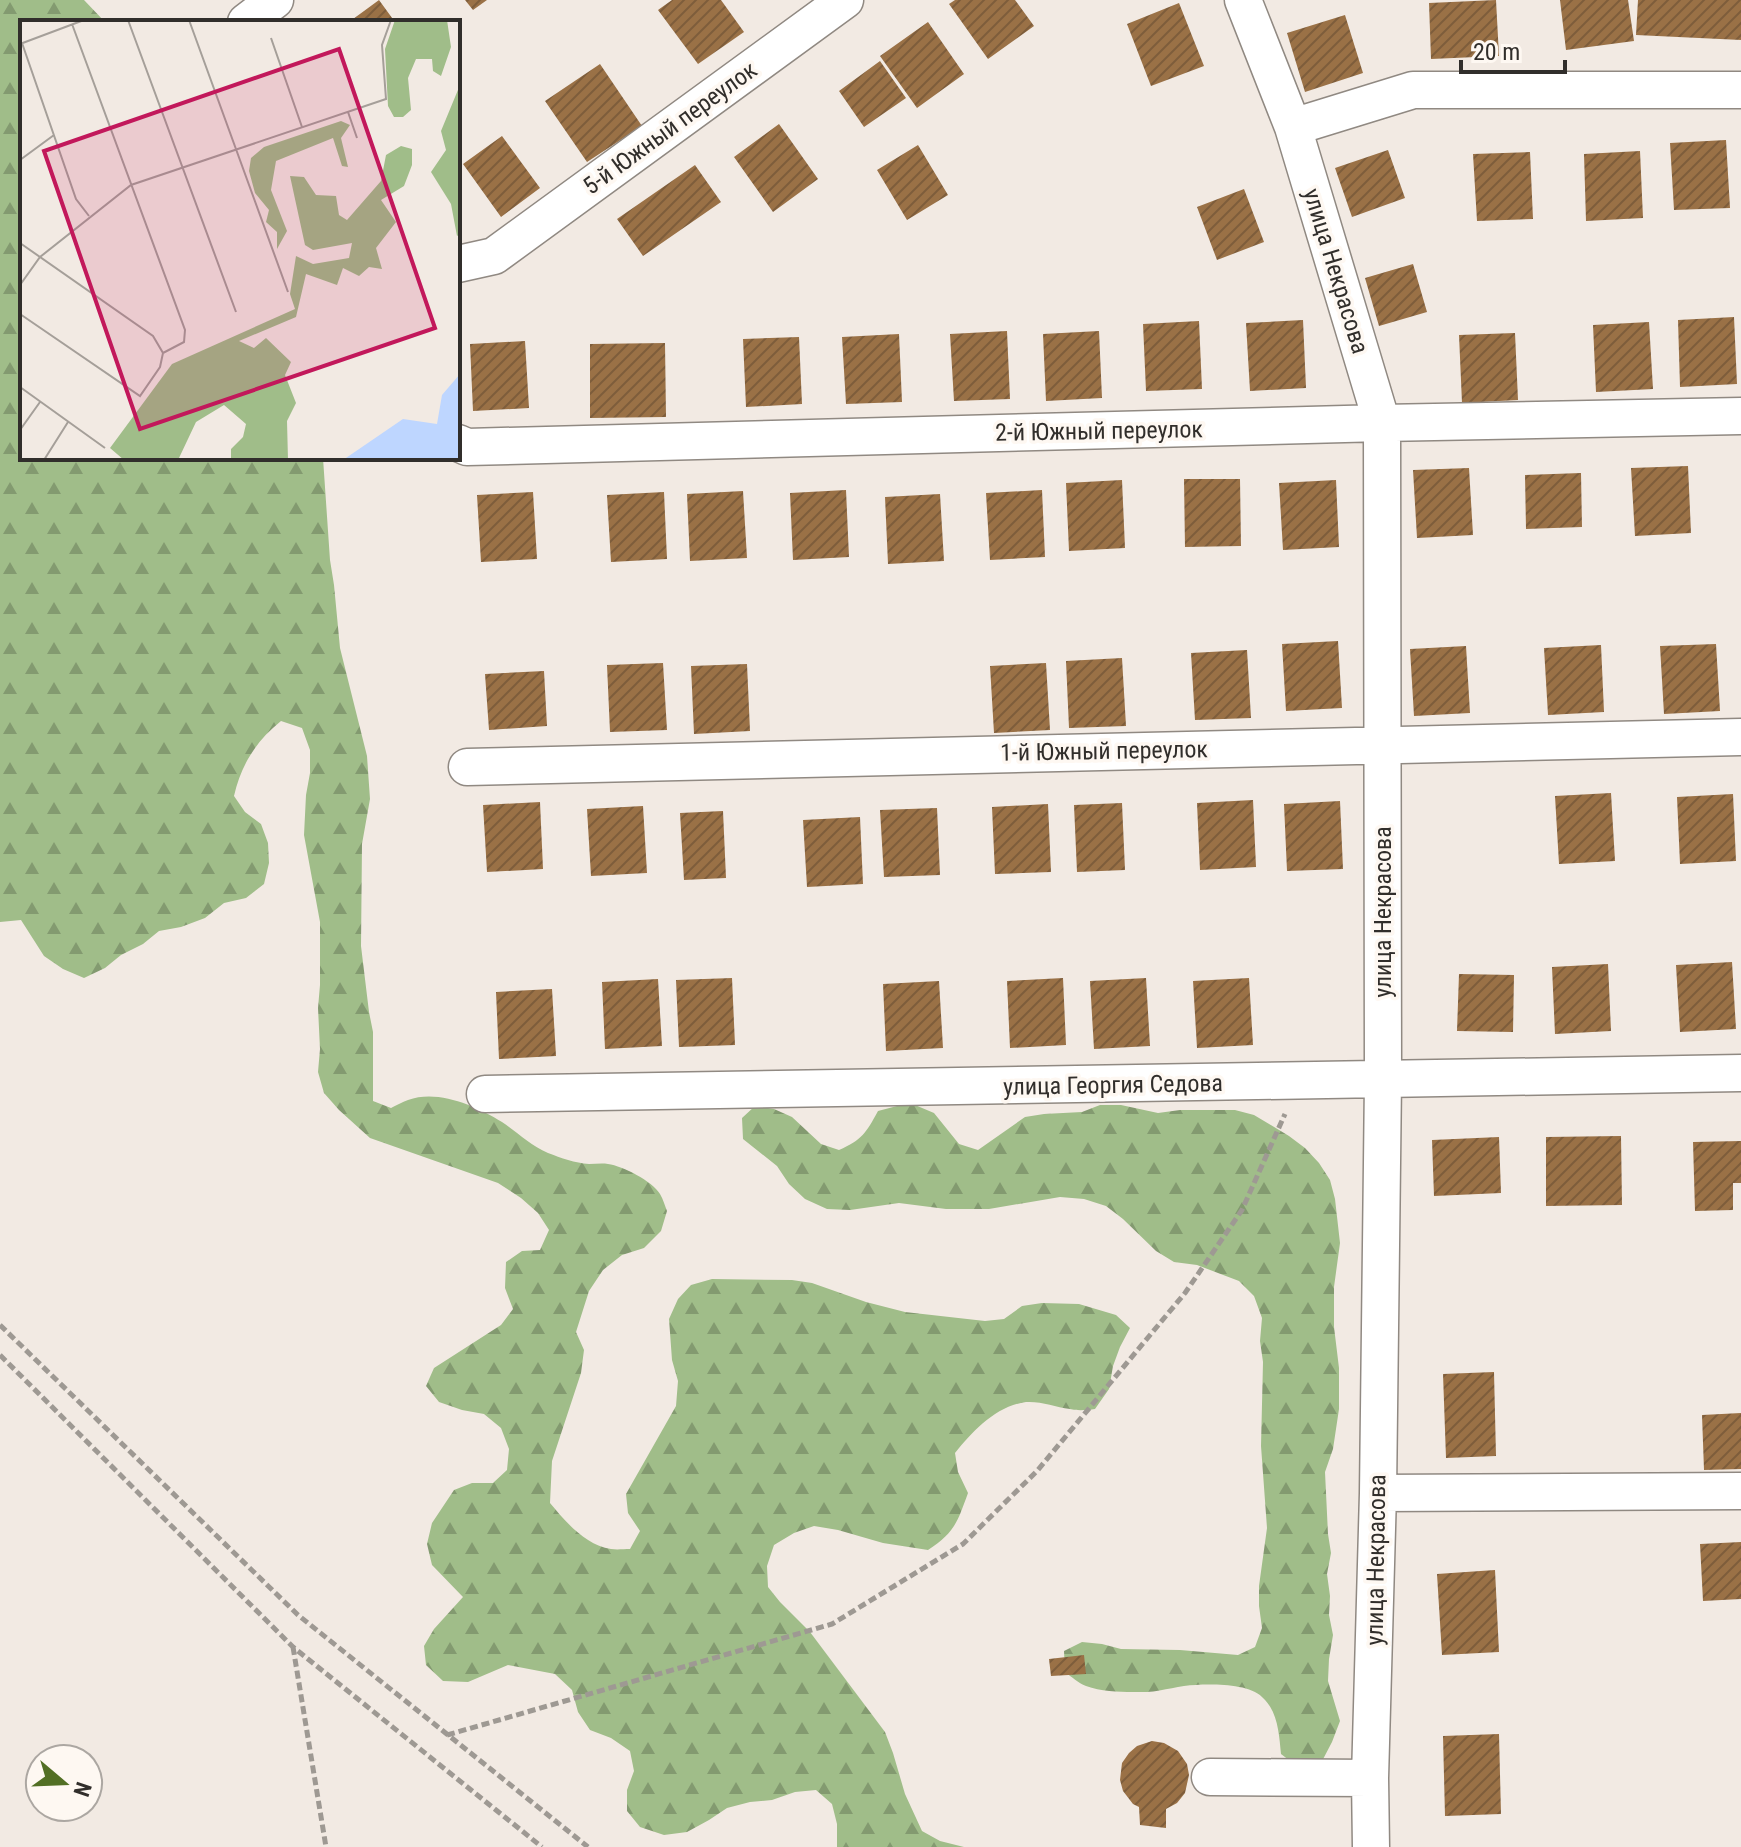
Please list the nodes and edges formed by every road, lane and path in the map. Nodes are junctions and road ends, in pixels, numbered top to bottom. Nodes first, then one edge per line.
1 (275, 0) edge
2 (845, 0) edge
3 (1243, 0) edge
4 (249, 20) edge
5 (1741, 90) edge
6 (1293, 127) junction
7 (460, 264) edge
8 (1741, 416) edge
9 (1382, 423) junction
10 (460, 444) edge
11 (1741, 737) edge
12 (1384, 744) junction
13 (467, 767) dead end
14 (1741, 1073) edge
15 (1383, 1080) junction
16 (1300, 1082) junction
17 (485, 1094) dead end
18 (0, 1325) edge
19 (0, 1355) edge
20 (1741, 1491) edge
21 (1378, 1493) junction
22 (293, 1647) junction
23 (447, 1735) junction
24 (1210, 1777) dead end
25 (1370, 1778) junction
26 (326, 1847) edge
27 (542, 1847) edge
28 (588, 1847) edge
29 (1371, 1847) edge

1 - 4 street
2 - 7 street, 5-й Южный переулок
3 - 6 street, улица Некрасова
5 - 6 street
6 - 9 street, улица Некрасова
8 - 9 street, 2-й Южный переулок
9 - 10 street, 2-й Южный переулок
9 - 12 street, улица Некрасова
11 - 12 street, 1-й Южный переулок
12 - 13 street, 1-й Южный переулок
12 - 15 street, улица Некрасова
14 - 15 street, улица Георгия Седова
15 - 16 street, улица Георгия Седова
15 - 21 street, улица Некрасова
16 - 17 street, улица Георгия Седова
16 - 23 path
18 - 23 path
19 - 22 path
20 - 21 street
21 - 25 street, улица Некрасова
22 - 26 path
22 - 27 path
23 - 28 path
24 - 25 street
25 - 29 street, улица Некрасова

